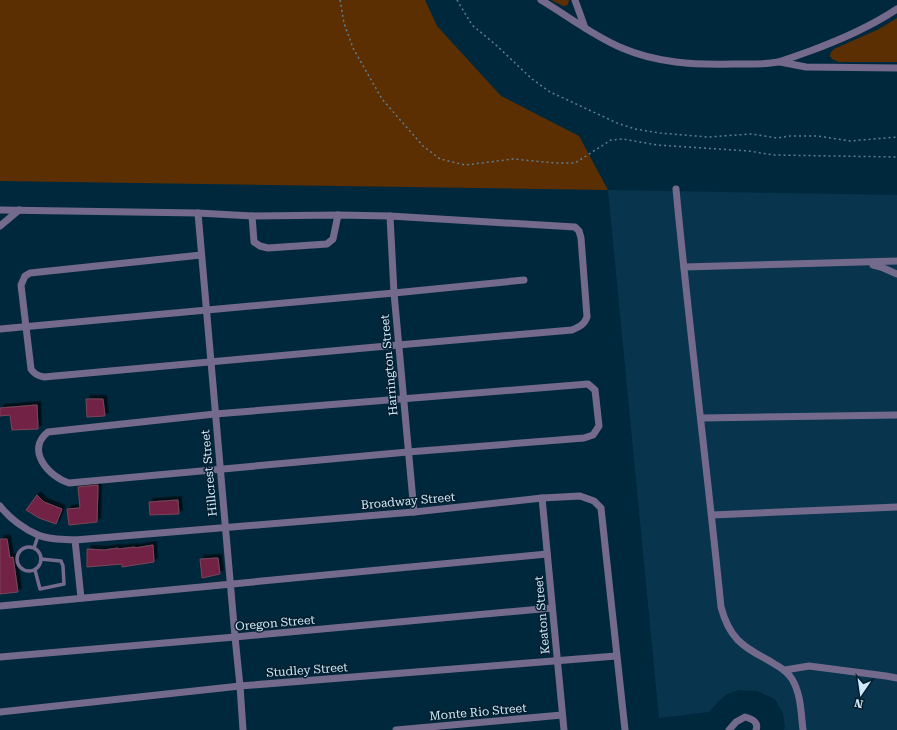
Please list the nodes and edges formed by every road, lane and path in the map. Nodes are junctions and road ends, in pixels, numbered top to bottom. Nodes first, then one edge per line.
1 (340, 0) edge
2 (457, 0) edge
3 (541, 0) edge
4 (575, 0) edge
5 (897, 9) edge
6 (585, 29) junction
7 (777, 62) junction
8 (897, 68) edge
9 (897, 137) edge
10 (897, 157) edge
11 (676, 189) dead end
12 (0, 210) edge
13 (19, 210) junction
14 (198, 213) junction
15 (338, 214) junction
16 (252, 216) junction
17 (390, 216) junction
18 (0, 226) edge
19 (201, 255) junction
20 (897, 261) edge
21 (861, 262) junction
22 (684, 267) junction
23 (897, 274) edge
24 (524, 280) dead end
25 (394, 293) junction
26 (206, 311) junction
27 (26, 326) junction
28 (0, 329) edge
29 (398, 345) junction
30 (210, 362) junction
31 (403, 399) junction
32 (215, 414) junction
33 (897, 415) edge
34 (702, 418) junction
35 (408, 452) junction
36 (220, 469) junction
37 (542, 498) junction
38 (0, 506) edge
39 (897, 507) edge
40 (414, 512) junction
41 (712, 515) junction
42 (225, 527) junction
43 (38, 536) junction
44 (75, 540) junction
45 (34, 548) junction
46 (547, 554) junction
47 (42, 559) junction
48 (35, 570) junction
49 (230, 584) junction
50 (81, 598) junction
51 (0, 606) edge
52 (552, 608) junction
53 (235, 637) junction
54 (616, 656) junction
55 (0, 657) edge
56 (557, 662) junction
57 (785, 670) junction
58 (897, 678) edge
59 (240, 686) junction
60 (0, 712) edge
61 (562, 715) junction
62 (243, 730) edge
63 (396, 730) edge
64 (564, 730) edge
65 (625, 730) edge
66 (729, 730) edge
67 (756, 730) edge
68 (803, 730) edge

1 - 10 path
2 - 9 path
3 - 6 street
4 - 6 street
5 - 7 street
6 - 7 street
7 - 8 street
11 - 22 street
12 - 13 street
13 - 14 street
13 - 18 street
14 - 16 street
14 - 19 street, Hillcrest Street
15 - 16 street
15 - 16 street
15 - 17 street
17 - 25 street, Harrington Street
17 - 29 street
19 - 26 street, Hillcrest Street
19 - 27 street
20 - 21 street
21 - 22 street
21 - 23 street
22 - 34 street
24 - 25 street
25 - 26 street
25 - 29 street, Harrington Street
26 - 27 street
26 - 30 street, Hillcrest Street
27 - 28 street
27 - 30 street
29 - 30 street
29 - 31 street, Harrington Street
30 - 32 street, Hillcrest Street
31 - 32 street
31 - 35 street, Harrington Street
31 - 35 street
32 - 36 street, Hillcrest Street
32 - 36 street
33 - 34 street
34 - 41 street
35 - 36 street
35 - 40 street, Harrington Street
36 - 42 street, Hillcrest Street
37 - 40 street, Broadway Street
37 - 46 street, Keaton Street
37 - 54 street, Broadway Street
38 - 43 street, Broadway Street
39 - 41 street
40 - 42 street, Broadway Street
41 - 57 street
42 - 44 street, Broadway Street
42 - 49 street, Hillcrest Street
43 - 44 street, Broadway Street
43 - 45 lane
44 - 50 street
45 - 47 lane
45 - 48 lane
46 - 49 street
46 - 52 street, Keaton Street
47 - 48 lane
47 - 48 lane
49 - 50 street
49 - 53 street, Hillcrest Street
50 - 51 street
52 - 53 street, Oregon Street
52 - 56 street, Keaton Street
53 - 55 street, Oregon Street
53 - 59 street, Hillcrest Street
54 - 56 street, Studley Street
54 - 65 street, Broadway Street
56 - 59 street, Studley Street
56 - 61 street, Keaton Street
57 - 58 street
57 - 68 street
59 - 60 street, Studley Street
59 - 62 street, Hillcrest Street
61 - 63 street, Monte Rio Street
61 - 64 street, Keaton Street
66 - 67 street

